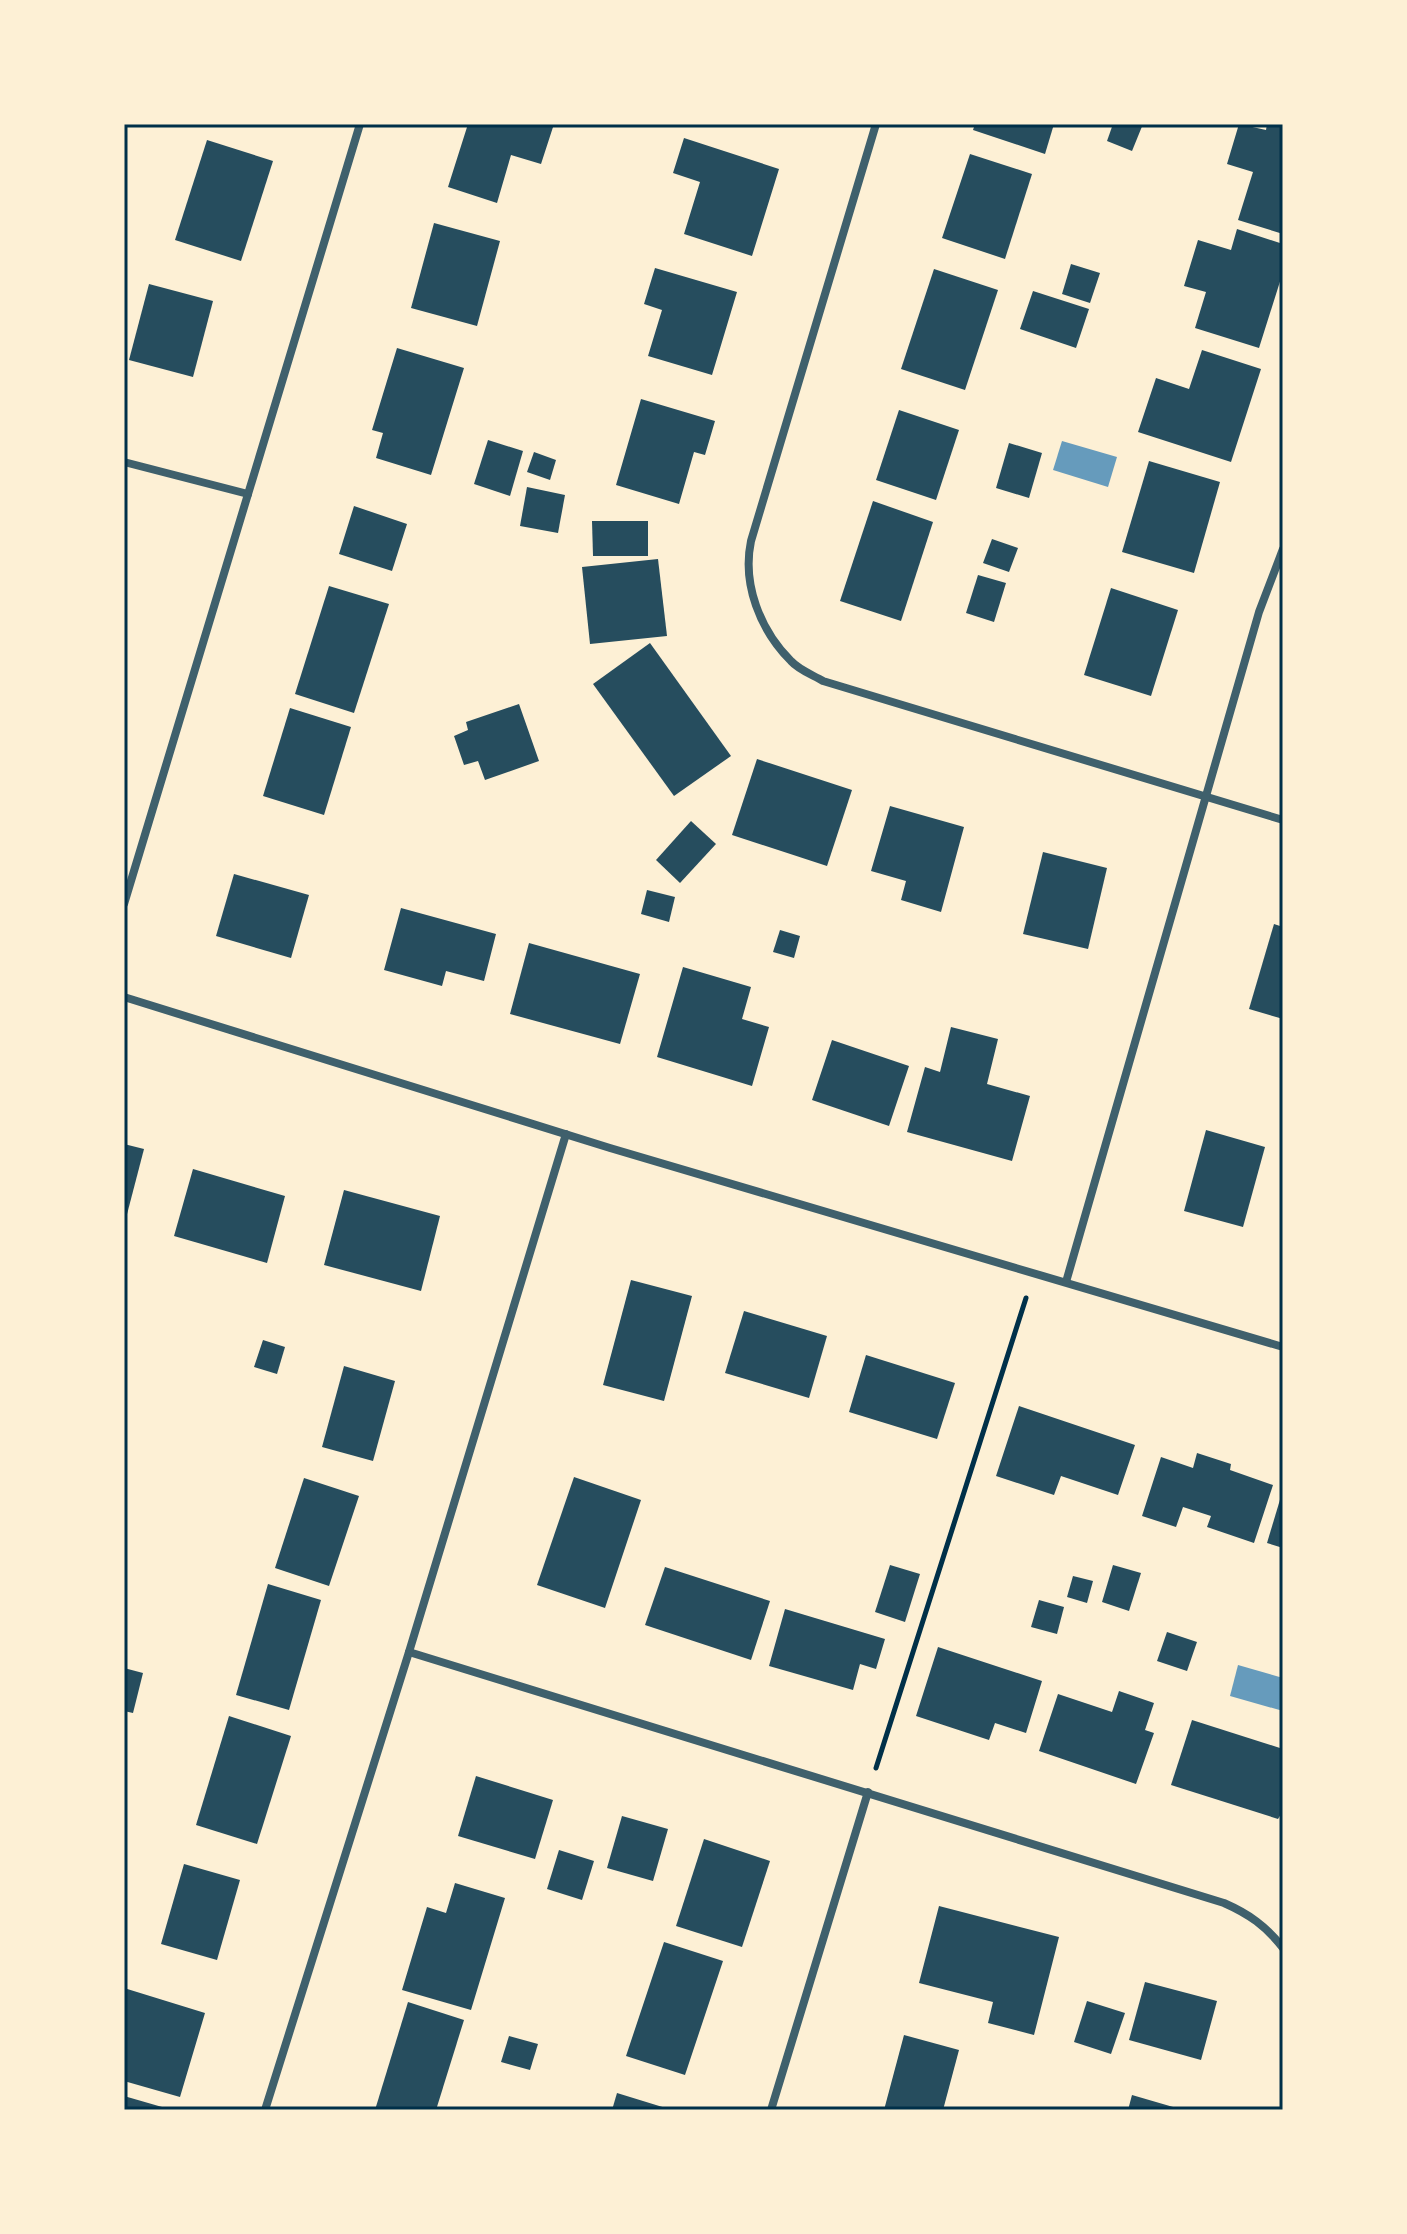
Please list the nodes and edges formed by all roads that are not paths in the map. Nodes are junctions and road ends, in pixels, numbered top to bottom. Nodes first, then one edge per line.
1 (360, 124) edge
2 (876, 124) edge
3 (124, 462) edge
4 (248, 494) junction
5 (1283, 549) edge
6 (1204, 797) junction
7 (1283, 820) edge
8 (124, 904) edge
9 (124, 997) edge
10 (566, 1134) junction
11 (1066, 1282) junction
12 (1283, 1347) edge
13 (409, 1652) junction
14 (868, 1792) junction
15 (1283, 1948) edge
16 (265, 2110) edge
17 (771, 2110) edge

1 - 4 street
2 - 6 street
3 - 4 street
4 - 8 street
5 - 6 street
6 - 7 street
6 - 11 street
9 - 10 street
10 - 11 street
10 - 13 street
11 - 12 street
13 - 14 street
13 - 16 street
14 - 15 street
14 - 17 street

